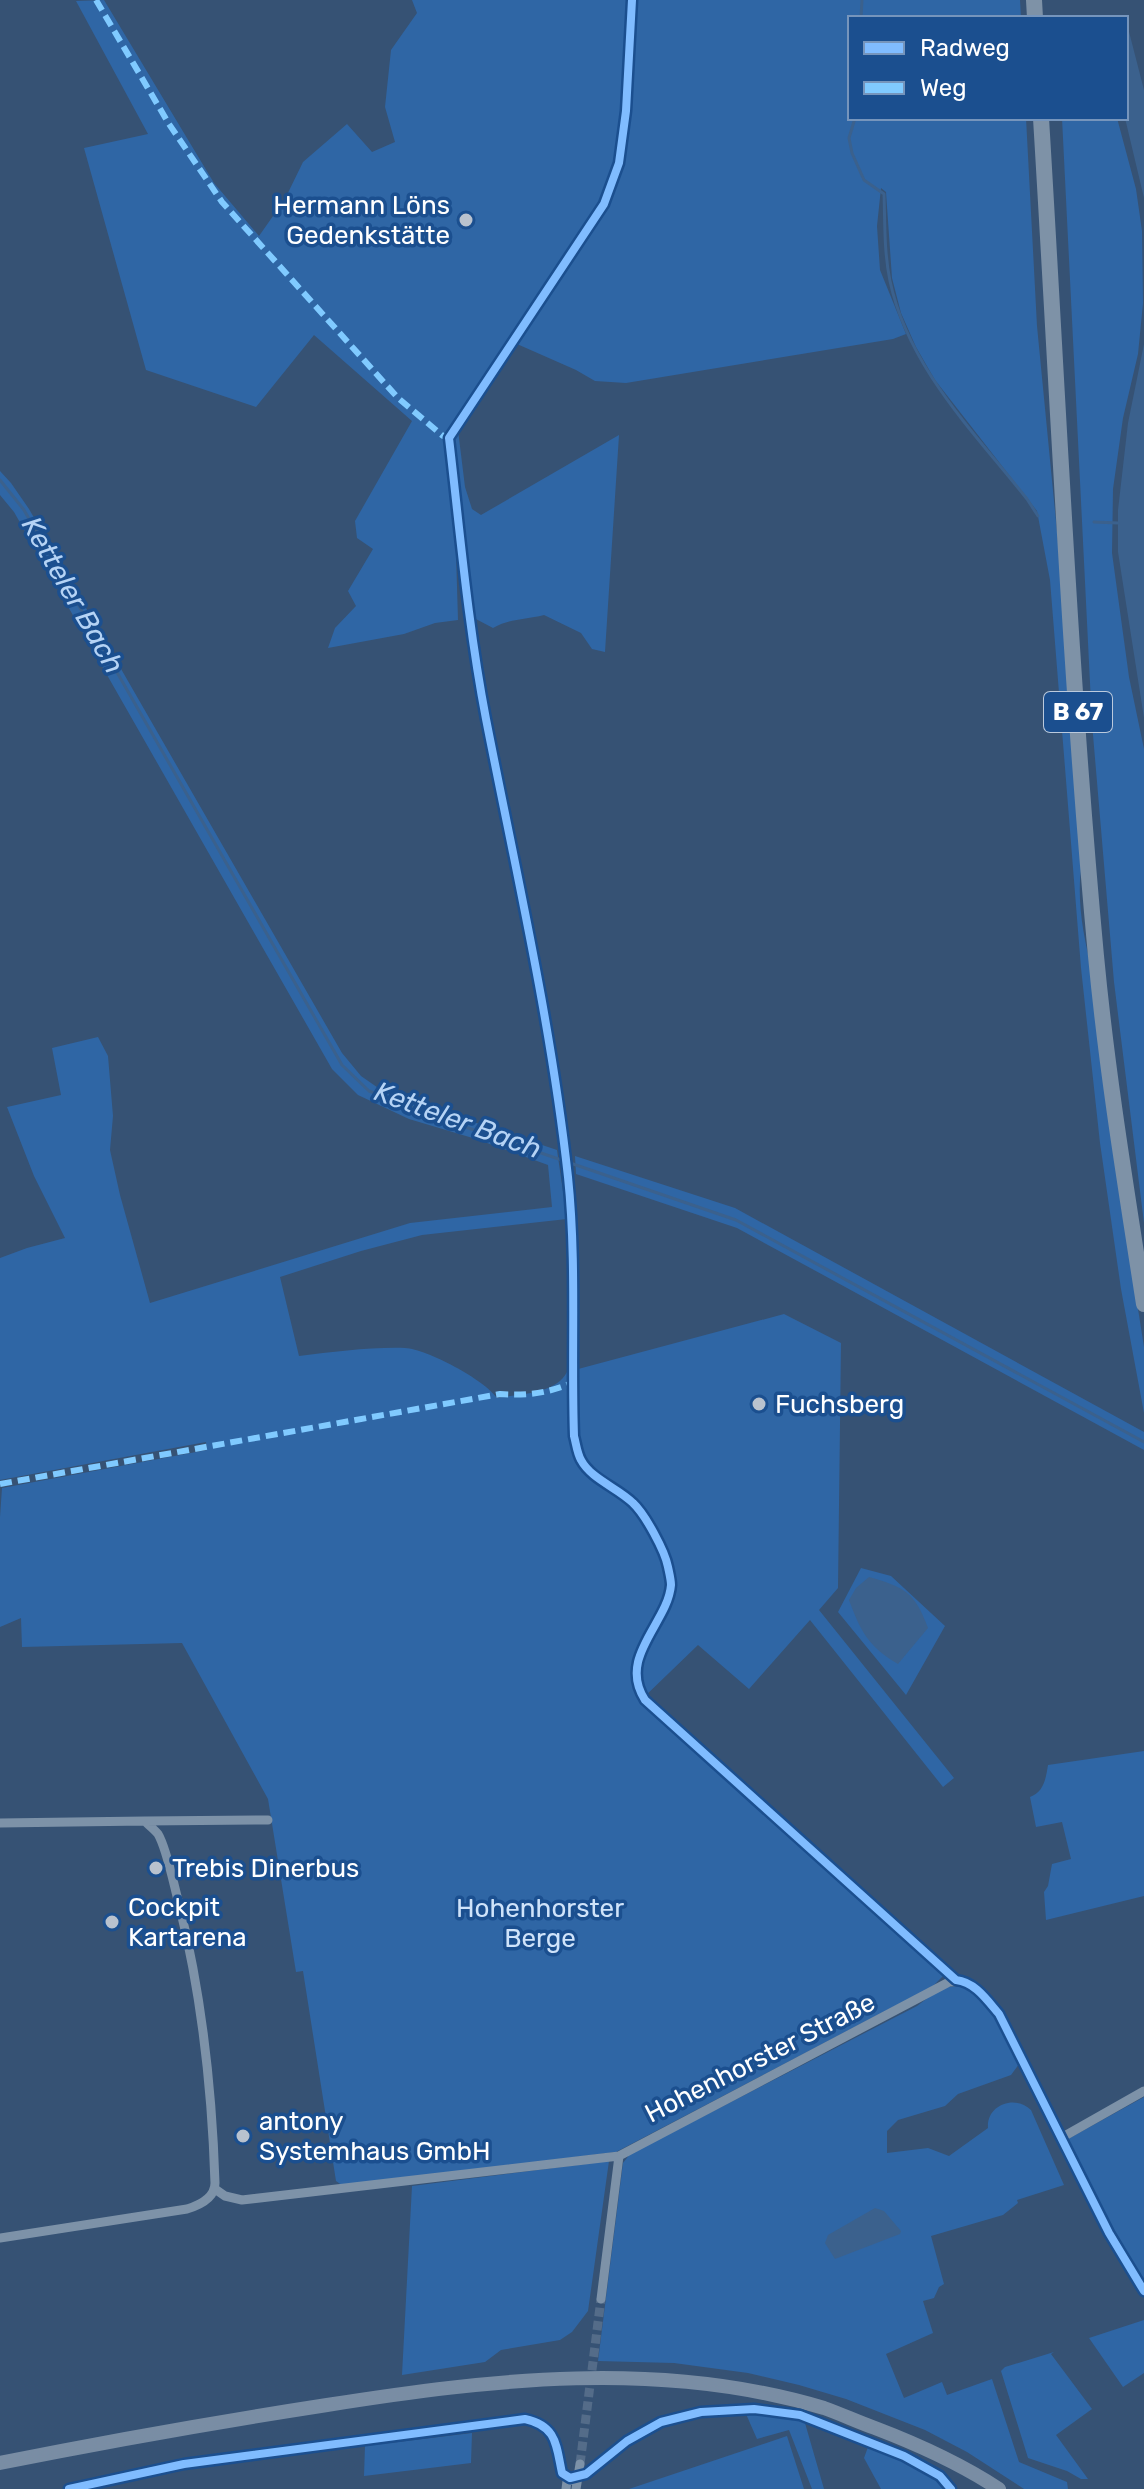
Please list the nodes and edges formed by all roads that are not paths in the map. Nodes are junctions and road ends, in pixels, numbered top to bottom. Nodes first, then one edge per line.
1 (1041, 120) edge
2 (1050, 120) edge
3 (1144, 1252) edge
4 (1144, 1304) edge
5 (268, 1820) dead end
6 (145, 1821) junction
7 (0, 1823) edge
8 (1144, 2091) edge
9 (1061, 2138) junction
10 (619, 2156) junction
11 (215, 2189) junction
12 (0, 2238) edge
13 (1144, 2291) edge
14 (601, 2299) tunnel mouth
15 (0, 2463) edge
16 (580, 2464) tunnel mouth
17 (577, 2486) edge
18 (566, 2489) edge
19 (999, 2489) edge

1 - 4 highway, B 67
2 - 3 highway, B 67
5 - 6 street
6 - 7 street
6 - 11 street
8 - 9 street
9 - 10 street, Hohenhorster Straße
9 - 13 street, Hohenhorster Straße
10 - 11 street, Hohenhorster Straße
10 - 14 street
11 - 12 street
15 - 19 main road
16 - 17 street
17 - 18 street

